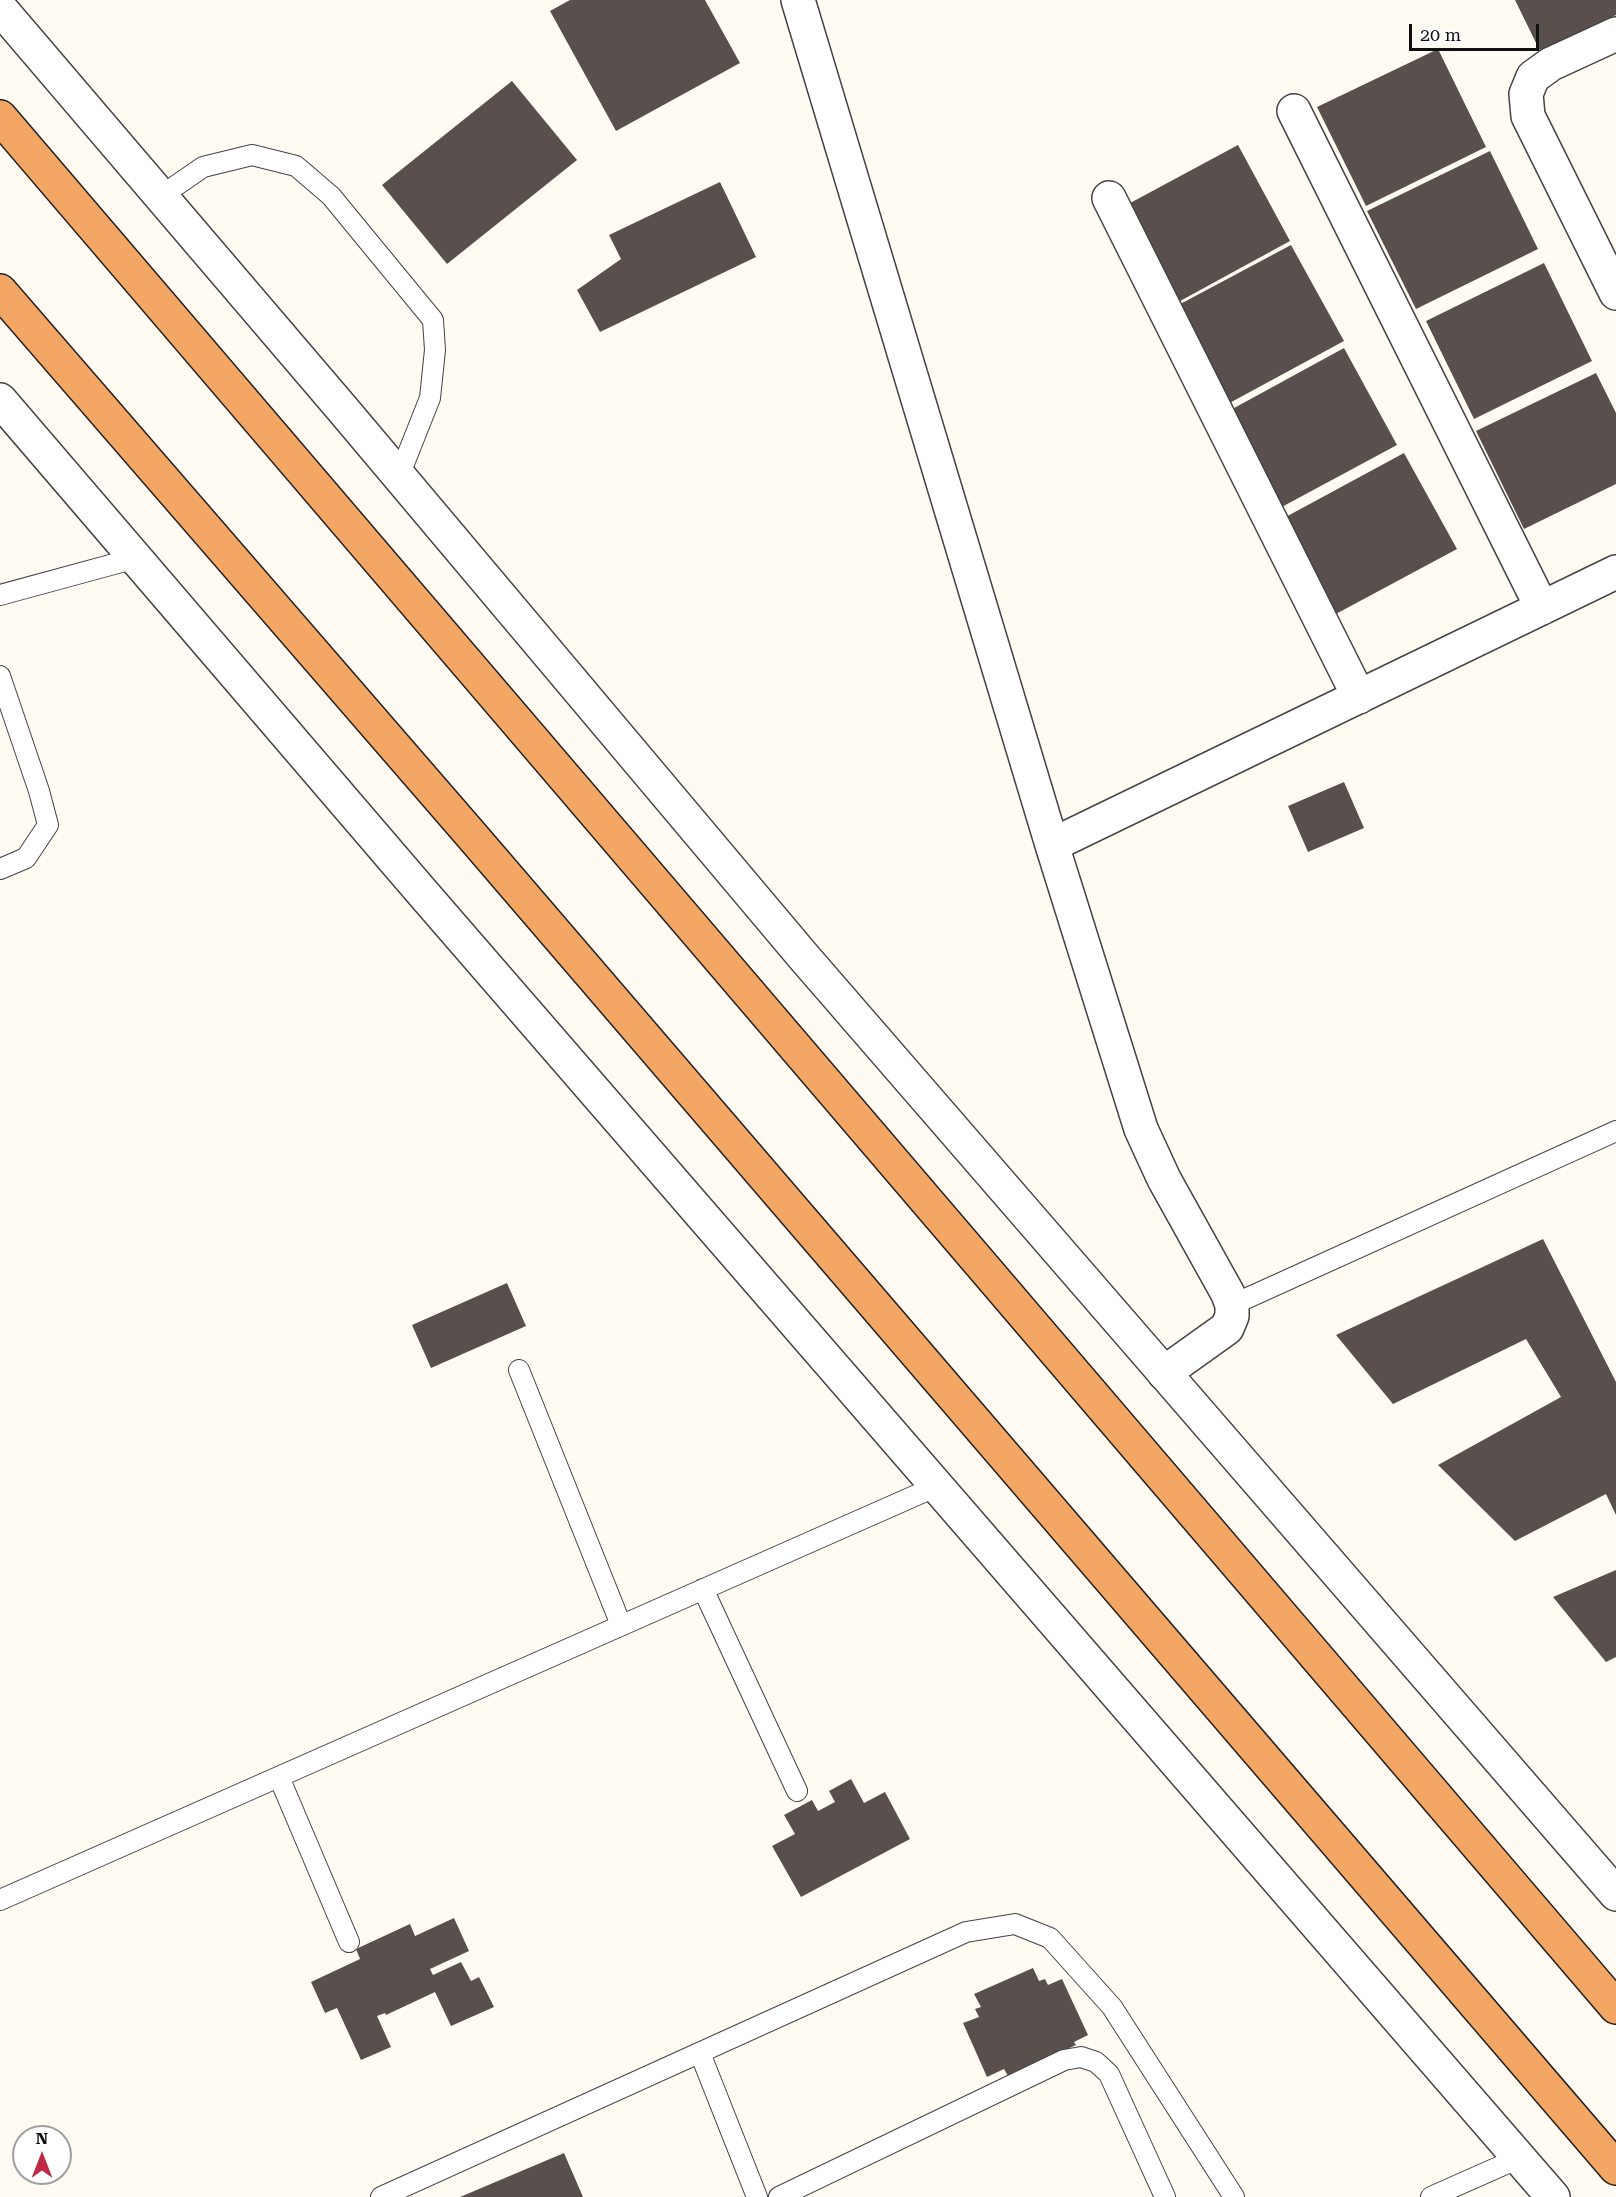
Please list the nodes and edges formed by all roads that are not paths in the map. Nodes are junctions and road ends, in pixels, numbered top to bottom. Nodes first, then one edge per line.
1 (798, 0) edge
2 (0, 8) edge
3 (1616, 34) edge
4 (1294, 111) dead end
5 (0, 117) edge
6 (161, 196) junction
7 (1109, 198) dead end
8 (0, 291) edge
9 (1616, 293) edge
10 (0, 400) edge
11 (399, 476) junction
12 (136, 558) junction
13 (1616, 572) edge
14 (0, 596) edge
15 (1542, 608) junction
16 (0, 676) edge
17 (1359, 697) junction
18 (1052, 845) junction
19 (0, 868) edge
20 (1616, 1131) edge
21 (1232, 1305) junction
22 (519, 1370) dead end
23 (1164, 1373) junction
24 (937, 1486) junction
25 (703, 1589) junction
26 (621, 1625) junction
27 (279, 1777) junction
28 (797, 1791) dead end
29 (1616, 1894) edge
30 (0, 1900) edge
31 (349, 1942) dead end
32 (1616, 2007) edge
33 (700, 2053) junction
34 (1519, 2158) junction
35 (1616, 2168) edge
36 (381, 2197) edge
37 (757, 2197) edge
38 (779, 2197) edge
39 (1165, 2197) edge
40 (1234, 2197) edge
41 (1431, 2197) edge
42 (1553, 2197) edge

1 - 18 street
2 - 6 street
3 - 9 street
4 - 15 street
5 - 32 highway
6 - 11 street
6 - 11 lane
7 - 17 street
8 - 35 highway
10 - 12 street
11 - 23 street
12 - 14 lane
12 - 24 street
13 - 15 street
15 - 17 street
16 - 19 lane
17 - 18 street
18 - 21 street
20 - 21 lane
21 - 23 street
22 - 26 lane
23 - 29 street
24 - 25 lane
24 - 34 street
25 - 26 lane
25 - 28 lane
26 - 27 lane
27 - 30 lane
27 - 31 lane
33 - 36 lane
33 - 37 lane
33 - 40 lane
34 - 41 lane
34 - 42 street
38 - 39 lane

